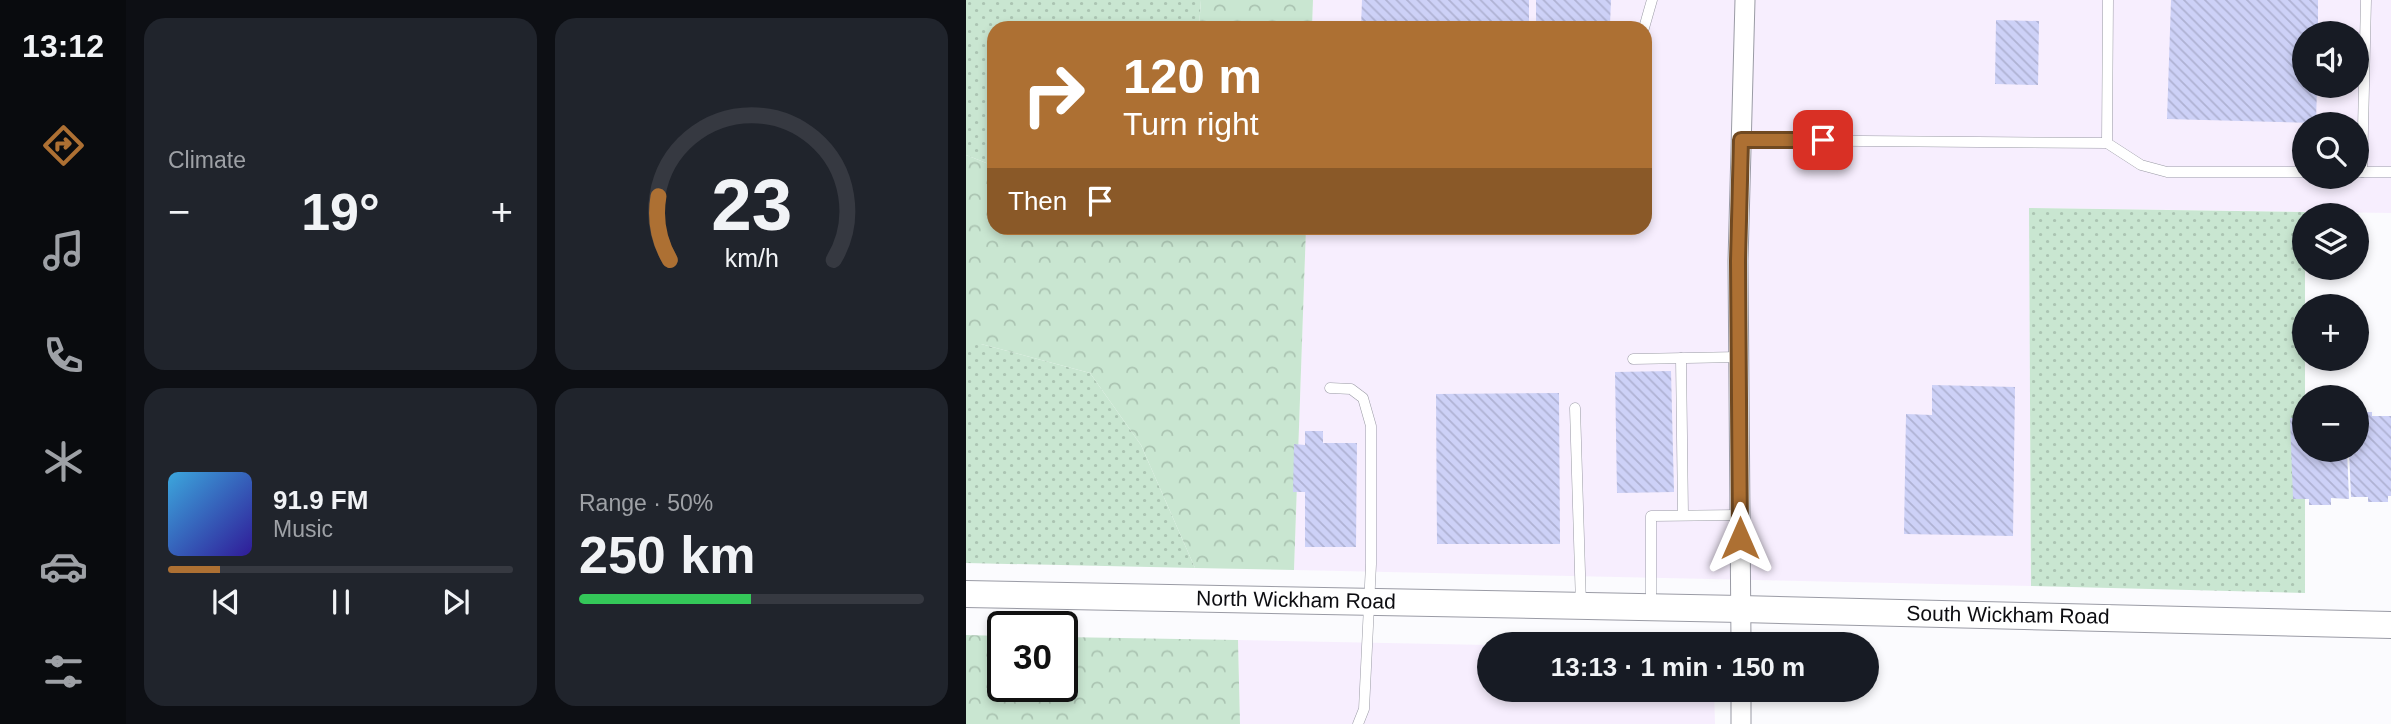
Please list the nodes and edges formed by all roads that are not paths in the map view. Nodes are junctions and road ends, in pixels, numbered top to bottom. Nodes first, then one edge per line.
1 (1652, 0) edge
2 (1745, 0) edge
3 (2108, 0) edge
4 (2366, 0) edge
5 (1646, 21) edge
6 (2362, 112) edge
7 (1741, 140) junction
8 (2107, 142) junction
9 (2292, 172) edge
10 (2369, 172) edge
11 (2391, 172) edge
12 (1739, 357) junction
13 (1681, 358) junction
14 (1633, 359) dead end
15 (1330, 388) dead end
16 (1575, 408) dead end
17 (1683, 515) junction
18 (1740, 515) junction
19 (966, 594) edge
20 (1370, 601) junction
21 (1581, 606) junction
22 (1638, 607) junction
23 (1741, 609) junction
24 (2391, 625) edge
25 (1741, 632) edge
26 (1741, 702) edge
27 (1358, 724) edge
28 (1741, 724) edge

1 - 5 lane
2 - 7 street
3 - 8 lane
4 - 6 lane
7 - 8 lane
7 - 12 street
8 - 9 lane
10 - 11 lane
12 - 13 lane
12 - 18 street
13 - 14 lane
13 - 17 lane
15 - 20 lane
16 - 21 lane
17 - 18 lane
17 - 22 lane
18 - 23 street
19 - 20 main road, North Wickham Road
20 - 21 main road, North Wickham Road
20 - 27 lane
21 - 22 main road, North Wickham Road
22 - 23 main road, South Wickham Road
23 - 24 main road, South Wickham Road
23 - 25 street
26 - 28 street

